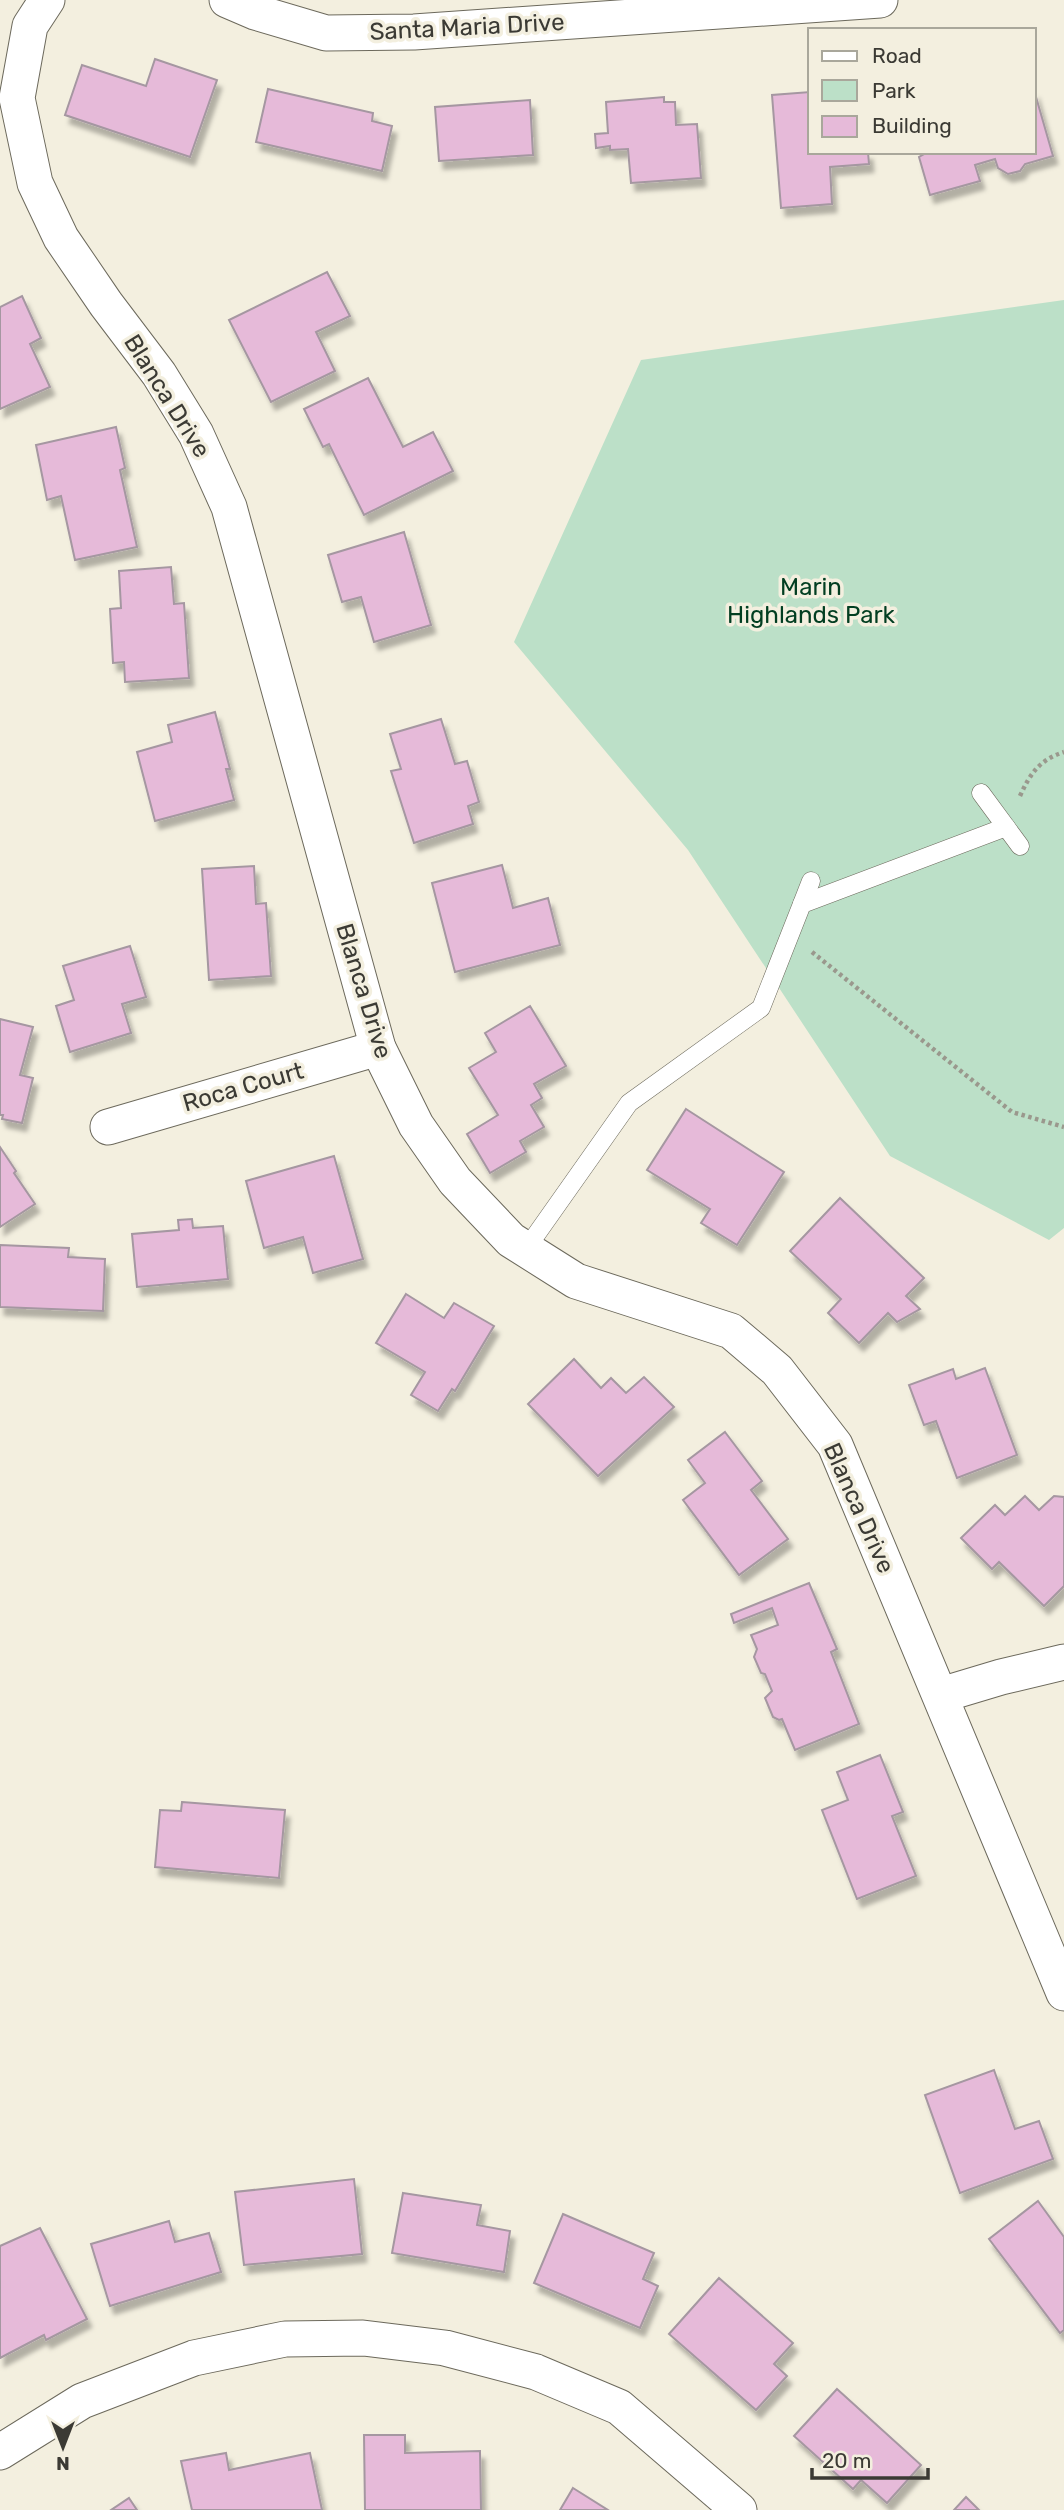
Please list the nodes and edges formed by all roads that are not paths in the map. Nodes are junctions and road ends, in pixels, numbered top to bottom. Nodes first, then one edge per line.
1 (47, 0) edge
2 (227, 0) edge
3 (880, 0) edge
4 (981, 793) dead end
5 (1006, 827) junction
6 (1020, 846) dead end
7 (811, 881) dead end
8 (802, 904) junction
9 (378, 1048) junction
10 (108, 1127) dead end
11 (526, 1249) junction
12 (1064, 1662) edge
13 (941, 1695) junction
14 (1064, 1993) edge
15 (0, 2452) edge
16 (739, 2510) edge

1 - 9 street, Blanca Drive
2 - 3 street, Santa Maria Drive
4 - 5 lane
5 - 6 lane
5 - 8 lane
7 - 8 lane
8 - 11 lane
9 - 10 street, Roca Court
9 - 11 street, Blanca Drive
11 - 13 street, Blanca Drive
12 - 13 street
13 - 14 street, Blanca Drive
15 - 16 street

